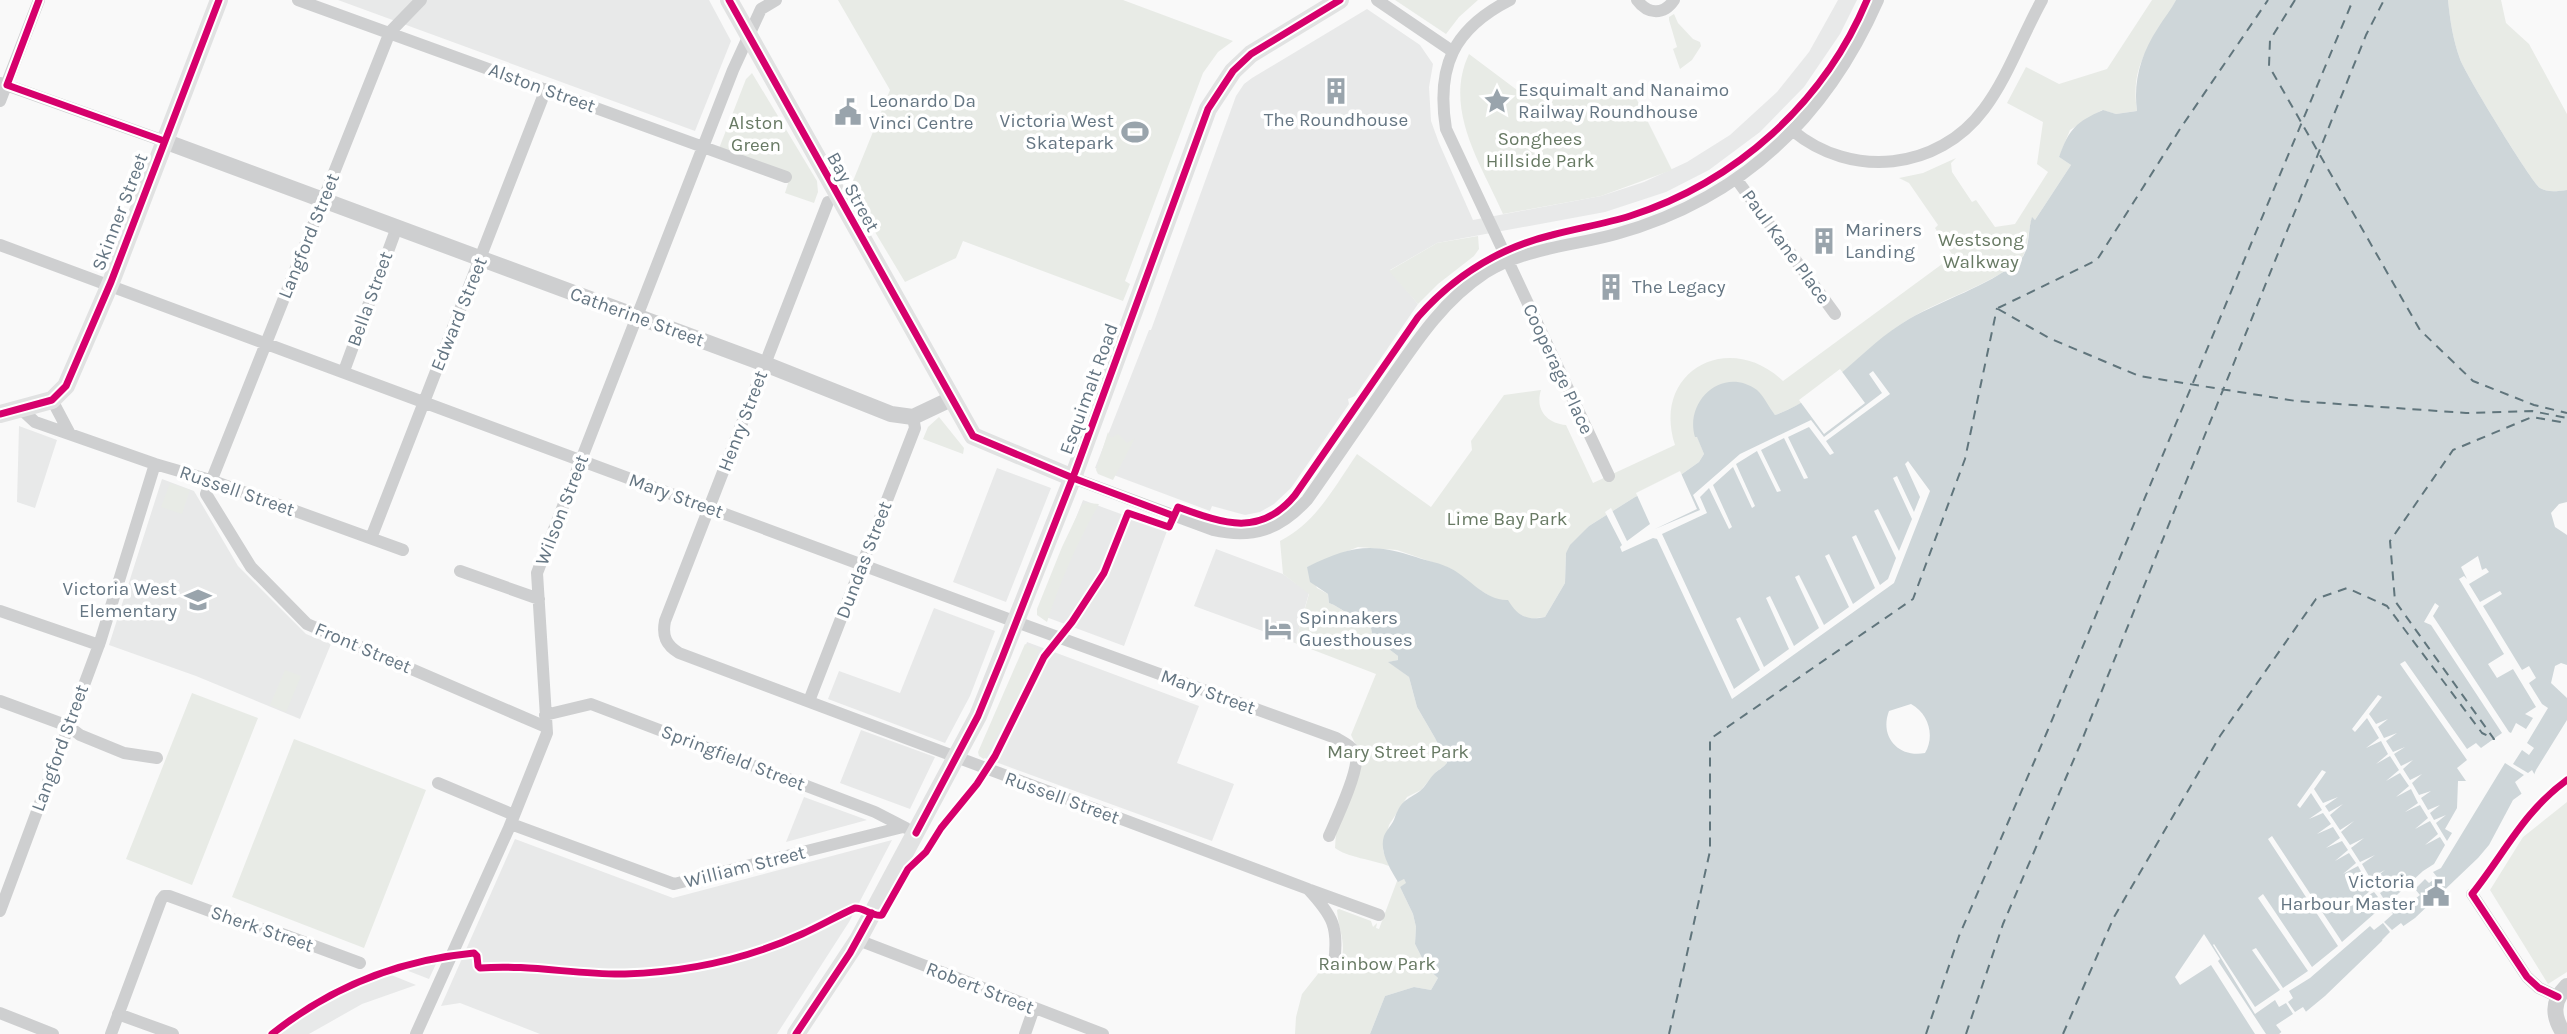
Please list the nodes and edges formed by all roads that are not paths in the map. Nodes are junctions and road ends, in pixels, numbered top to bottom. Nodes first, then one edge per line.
1 (39, 0) edge
2 (219, 0) edge
3 (299, 0) edge
4 (421, 0) edge
5 (729, 0) edge
6 (776, 0) edge
7 (1340, 0) edge
8 (1377, 0) edge
9 (1510, 0) edge
10 (1637, 0) edge
11 (1674, 0) edge
12 (1878, 0) edge
13 (2042, 0) edge
14 (390, 32) junction
15 (748, 35) junction
16 (1452, 51) junction
17 (3, 84) edge
18 (546, 89) junction
19 (0, 102) edge
20 (1793, 131) junction
21 (164, 141) junction
22 (705, 147) junction
23 (786, 177) dead end
24 (1737, 180) junction
25 (324, 201) junction
26 (828, 202) dead end
27 (397, 228) junction
28 (0, 245) edge
29 (482, 258) junction
30 (1508, 261) junction
31 (109, 286) junction
32 (1835, 314) dead end
33 (638, 317) junction
34 (266, 343) junction
35 (765, 364) junction
36 (344, 371) junction
37 (951, 399) junction
38 (52, 400) junction
39 (424, 402) junction
40 (21, 409) junction
41 (0, 414) edge
42 (913, 417) junction
43 (70, 434) junction
44 (581, 461) junction
45 (155, 464) junction
46 (1609, 476) dead end
47 (1073, 478) junction
48 (210, 480) junction
49 (709, 508) junction
50 (371, 538) junction
51 (403, 550) dead end
52 (863, 565) junction
53 (460, 571) dead end
54 (539, 599) junction
55 (0, 611) edge
56 (1017, 622) junction
57 (665, 640) joint
58 (99, 645) junction
59 (0, 701) edge
60 (809, 701) junction
61 (546, 721) junction
62 (68, 726) junction
63 (957, 757) junction
64 (157, 758) dead end
65 (438, 783) dead end
66 (512, 819) junction
67 (910, 830) junction
68 (1329, 836) dead end
69 (1308, 889) junction
70 (2472, 894) dead end
71 (0, 911) edge
72 (1379, 915) dead end
73 (858, 940) junction
74 (360, 963) dead end
75 (1334, 964) dead end
76 (2563, 992) edge
77 (1034, 1008) junction
78 (0, 1013) edge
79 (118, 1014) junction
80 (2561, 1032) edge
81 (53, 1034) edge
82 (111, 1034) edge
83 (173, 1034) edge
84 (416, 1034) edge
85 (796, 1034) edge
86 (1025, 1034) edge
87 (1103, 1034) edge

1 - 17 street
2 - 21 main road, Skinner Street
3 - 14 street, Alston Street
4 - 14 street, Langford Street
5 - 15 main road, Bay Street
6 - 15 street, Wilson Street
7 - 47 main road, Esquimalt Road
8 - 16 street
9 - 16 street
10 - 11 street
12 - 20 street
13 - 20 street
14 - 18 street, Alston Street
14 - 25 street, Langford Street
15 - 22 street, Wilson Street
15 - 37 main road, Bay Street
16 - 30 street, Cooperage Place
17 - 19 street
17 - 21 street, Catherine Street
18 - 22 street, Alston Street
18 - 29 street, Edward Street
20 - 24 street
21 - 25 street, Catherine Street
21 - 31 main road, Skinner Street
22 - 23 street, Alston Street
22 - 33 street, Wilson Street
24 - 30 street
24 - 32 street, Paul Kane Place
25 - 27 street, Catherine Street
25 - 34 street, Langford Street
26 - 35 street, Henry Street
27 - 29 street, Catherine Street
27 - 36 street, Bella Street
28 - 31 street, Mary Street
29 - 33 street, Catherine Street
29 - 39 street, Edward Street
30 - 46 street, Cooperage Place
30 - 47 street
31 - 34 street, Mary Street
31 - 38 main road, Skinner Street
33 - 35 street, Catherine Street
33 - 44 street, Wilson Street
34 - 36 street, Mary Street
34 - 48 street, Langford Street
35 - 42 street, Catherine Street
35 - 49 street, Henry Street
36 - 39 street, Mary Street
37 - 42 street
37 - 47 main road
38 - 40 main road
38 - 43 street
39 - 44 street, Mary Street
39 - 50 street, Edward Street
40 - 41 main road
40 - 43 street, Russell Street
42 - 52 street, Dundas Street
43 - 45 street, Russell Street
44 - 49 street, Mary Street
44 - 54 street, Wilson Street
45 - 48 street, Russell Street
45 - 58 street, Langford Street
47 - 56 main road, Esquimalt Road
48 - 50 street, Russell Street
48 - 61 street, Front Street
49 - 52 street, Mary Street
49 - 57 street, Henry Street
50 - 51 street, Russell Street
52 - 56 street, Mary Street
52 - 60 street, Dundas Street
53 - 54 street
54 - 61 street, Wilson Street
55 - 58 street
56 - 63 main road, Esquimalt Road
56 - 68 street, Mary Street
57 - 60 street, Russell Street
58 - 62 street, Langford Street
59 - 62 street
60 - 63 street, Russell Street
61 - 66 street, Wilson Street
61 - 67 street, Springfield Street
62 - 64 street
62 - 71 street, Langford Street
63 - 67 main road, Esquimalt Road
63 - 69 street, Russell Street
65 - 66 street, William Street
66 - 67 street, William Street
66 - 84 street, Wilson Street
67 - 73 main road, Esquimalt Road
69 - 72 street, Russell Street
69 - 75 street
70 - 76 street
73 - 77 street, Robert Street
73 - 85 main road, Esquimalt Road
74 - 79 street, Sherk Street
76 - 80 street
77 - 86 street
77 - 87 street, Robert Street
78 - 81 street
79 - 82 street
79 - 83 street

